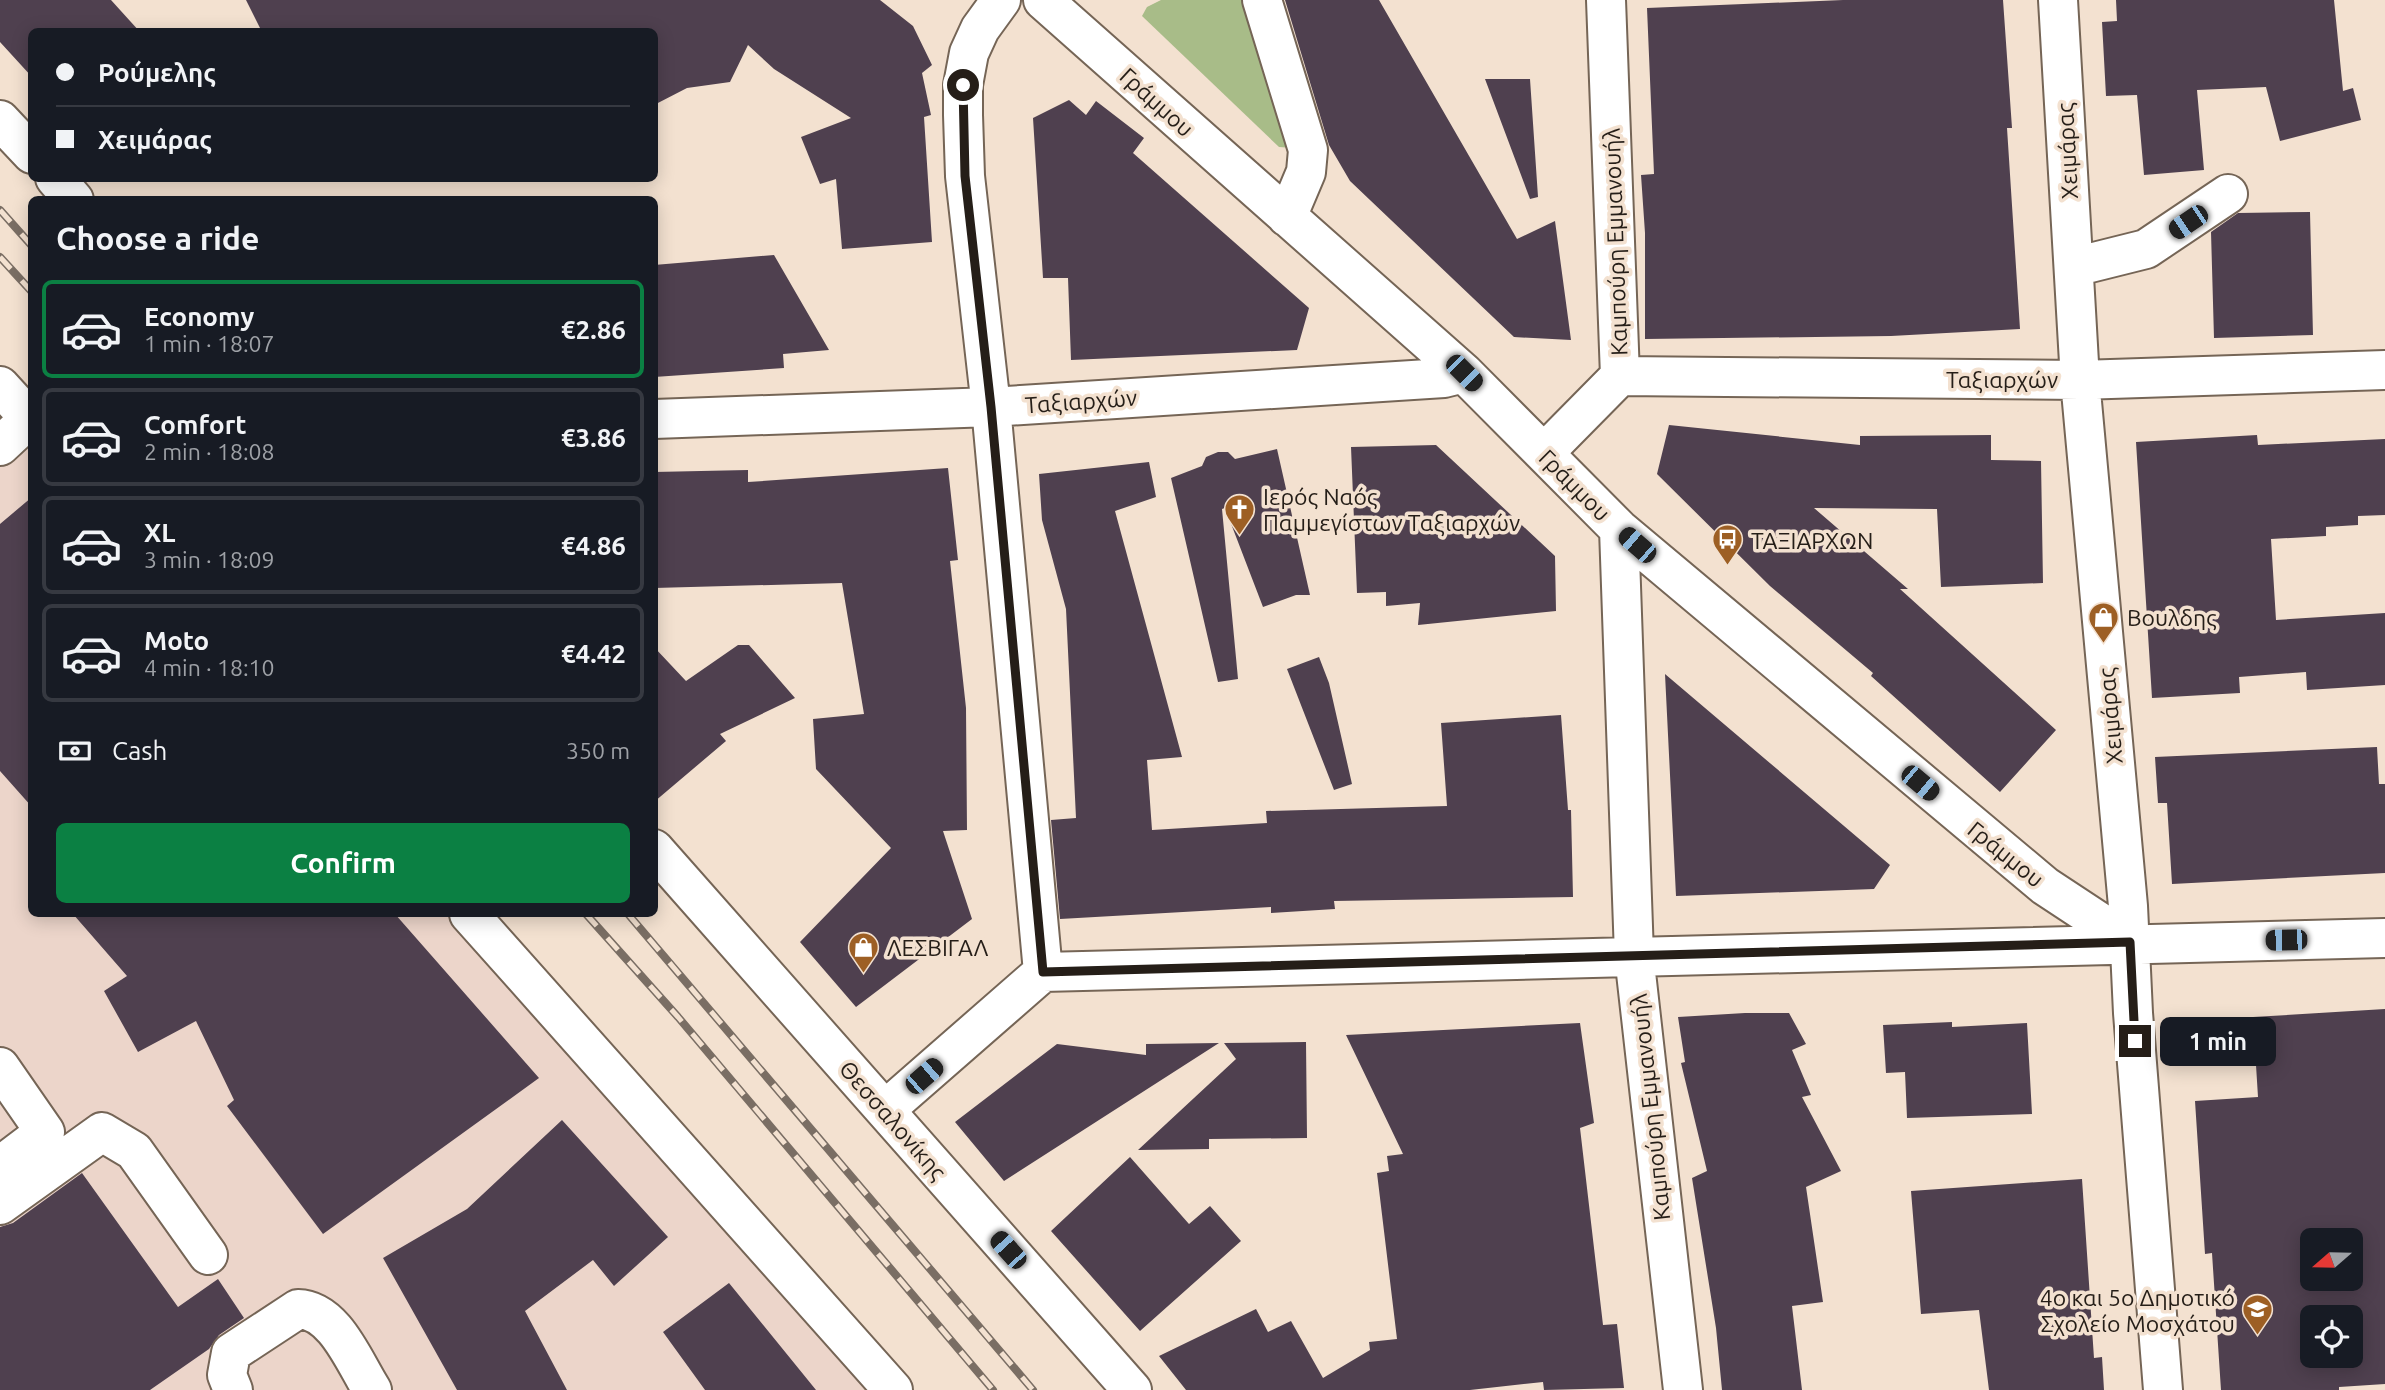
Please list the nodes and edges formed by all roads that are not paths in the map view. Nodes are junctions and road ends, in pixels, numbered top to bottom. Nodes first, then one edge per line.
1 (1001, 0) edge
2 (1043, 0) edge
3 (1262, 0) edge
4 (1606, 0) edge
5 (2058, 0) edge
6 (0, 120) edge
7 (28, 150) edge
8 (58, 182) edge
9 (2228, 194) dead end
10 (71, 196) edge
11 (1287, 217) junction
12 (2074, 267) junction
13 (2385, 370) edge
14 (1464, 373) junction
15 (1620, 376) junction
16 (2080, 380) junction
17 (0, 386) edge
18 (991, 407) junction
19 (28, 418) edge
20 (658, 419) edge
21 (28, 422) edge
22 (0, 446) edge
23 (1544, 453) junction
24 (1619, 529) junction
25 (658, 854) edge
26 (472, 917) edge
27 (2385, 938) edge
28 (2130, 942) junction
29 (1634, 955) junction
30 (1043, 972) junction
31 (0, 1068) edge
32 (885, 1110) junction
33 (0, 1166) edge
34 (0, 1205) edge
35 (208, 1255) dead end
36 (233, 1390) edge
37 (372, 1390) edge
38 (893, 1390) edge
39 (1132, 1390) edge
40 (1683, 1390) edge
41 (2163, 1390) edge

1 - 18 street
2 - 11 street, Γράμμου
3 - 11 street
4 - 15 street, Καμπούρη Εμμανουήλ
5 - 12 street, Χειμάρας
6 - 7 street
8 - 10 street
9 - 12 street
11 - 14 street, Γράμμου
12 - 16 street, Χειμάρας
13 - 16 street, Ταξιαρχών
14 - 18 street, Ταξιαρχών
14 - 23 street, Γράμμου
15 - 16 street, Ταξιαρχών
15 - 23 street, Καμπούρη Εμμανουήλ
16 - 28 street, Χειμάρας
17 - 19 street
18 - 20 street, Ταξιαρχών
18 - 30 street
21 - 22 street
23 - 24 street, Γράμμου
24 - 28 street, Γράμμου
24 - 29 street, Καμπούρη Εμμανουήλ
25 - 32 street, Θεσσαλονίκης
26 - 38 street
27 - 28 street
28 - 29 street
28 - 41 street, Χειμάρας
29 - 30 street
29 - 40 street, Καμπούρη Εμμανουήλ
30 - 32 street
31 - 33 street
32 - 39 street, Θεσσαλονίκης
34 - 35 street
36 - 37 street

